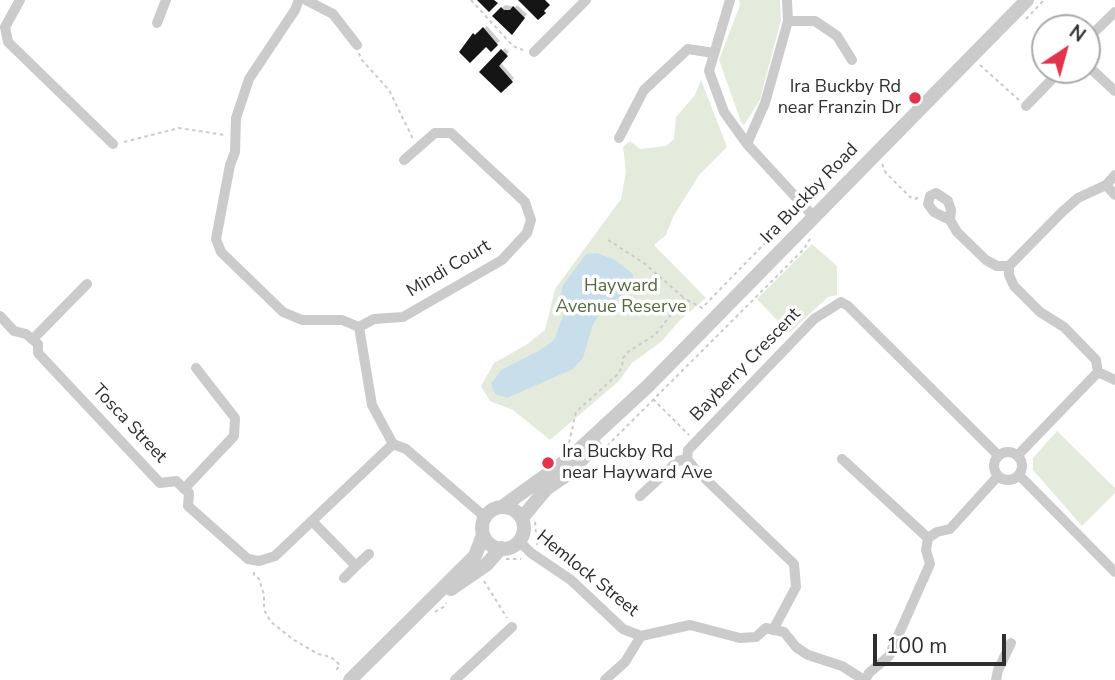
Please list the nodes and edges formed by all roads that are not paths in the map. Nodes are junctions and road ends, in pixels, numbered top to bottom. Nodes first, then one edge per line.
1 (20, 0) edge
2 (166, 0) edge
3 (299, 0) edge
4 (306, 0) edge
5 (586, 0) edge
6 (730, 0) edge
7 (787, 0) edge
8 (1027, 0) edge
9 (1115, 12) edge
10 (788, 21) junction
11 (157, 23) dead end
12 (1101, 26) edge
13 (356, 45) road end
14 (534, 52) road end
15 (714, 53) junction
16 (852, 60) dead end
17 (1101, 78) edge
18 (1047, 84) edge
19 (1115, 91) edge
20 (1026, 106) road end
21 (619, 138) dead end
22 (113, 144) road end
23 (747, 144) junction
24 (404, 160) dead end
25 (1115, 175) edge
26 (1106, 184) junction
27 (1115, 195) edge
28 (814, 217) junction
29 (950, 220) junction
30 (1009, 266) junction
31 (87, 284) dead end
32 (0, 316) edge
33 (359, 327) junction
34 (33, 339) junction
35 (196, 368) dead end
36 (1098, 372) junction
37 (1115, 380) edge
38 (649, 385) junction
39 (393, 444) junction
40 (998, 455) junction
41 (1018, 455) junction
42 (687, 459) junction
43 (842, 459) dead end
44 (998, 475) junction
45 (1019, 475) junction
46 (184, 489) junction
47 (640, 496) dead end
48 (502, 507) junction
49 (485, 517) junction
50 (528, 518) junction
51 (312, 521) junction
52 (483, 535) junction
53 (928, 538) junction
54 (519, 541) junction
55 (369, 554) dead end
56 (499, 555) junction
57 (356, 565) junction
58 (1115, 572) edge
59 (344, 578) dead end
60 (429, 610) junction
61 (512, 626) road end
62 (773, 630) junction
63 (641, 636) junction
64 (1011, 643) dead end
65 (350, 680) edge
66 (456, 680) edge
67 (605, 680) edge
68 (865, 680) edge
69 (996, 680) edge

1 - 22 street
2 - 11 street
3 - 33 street
4 - 13 street
5 - 14 street
6 - 15 street
7 - 10 street
8 - 28 street, Ira Buckby Road
9 - 12 street
10 - 16 street
10 - 23 street
15 - 21 street
15 - 23 street
17 - 19 street
18 - 20 street
23 - 28 street
24 - 33 street, Mindi Court
25 - 26 street
26 - 27 street
26 - 30 street
28 - 38 street, Ira Buckby Road
29 - 29 street
29 - 30 street
30 - 36 street
31 - 34 street
32 - 34 street, Tosca Street
33 - 39 street
34 - 46 street, Tosca Street
35 - 46 street
36 - 37 street
36 - 41 street
38 - 48 street, Ira Buckby Road
38 - 50 street, Ira Buckby Road
39 - 49 street
39 - 51 street
40 - 41 street
40 - 42 street, Bayberry Crescent
40 - 44 street
41 - 45 street
42 - 47 street
42 - 62 street
43 - 53 street
44 - 45 street
44 - 53 street
45 - 58 street
46 - 51 street
48 - 49 street
48 - 50 street
49 - 52 street
50 - 54 street
51 - 57 street
52 - 56 street
52 - 60 street
53 - 68 street
54 - 56 street
54 - 63 street, Hemlock Street
55 - 57 street
56 - 60 street
57 - 59 street
60 - 65 street
61 - 66 street
62 - 63 street, Hemlock Street
62 - 68 street
63 - 67 street
64 - 69 street

